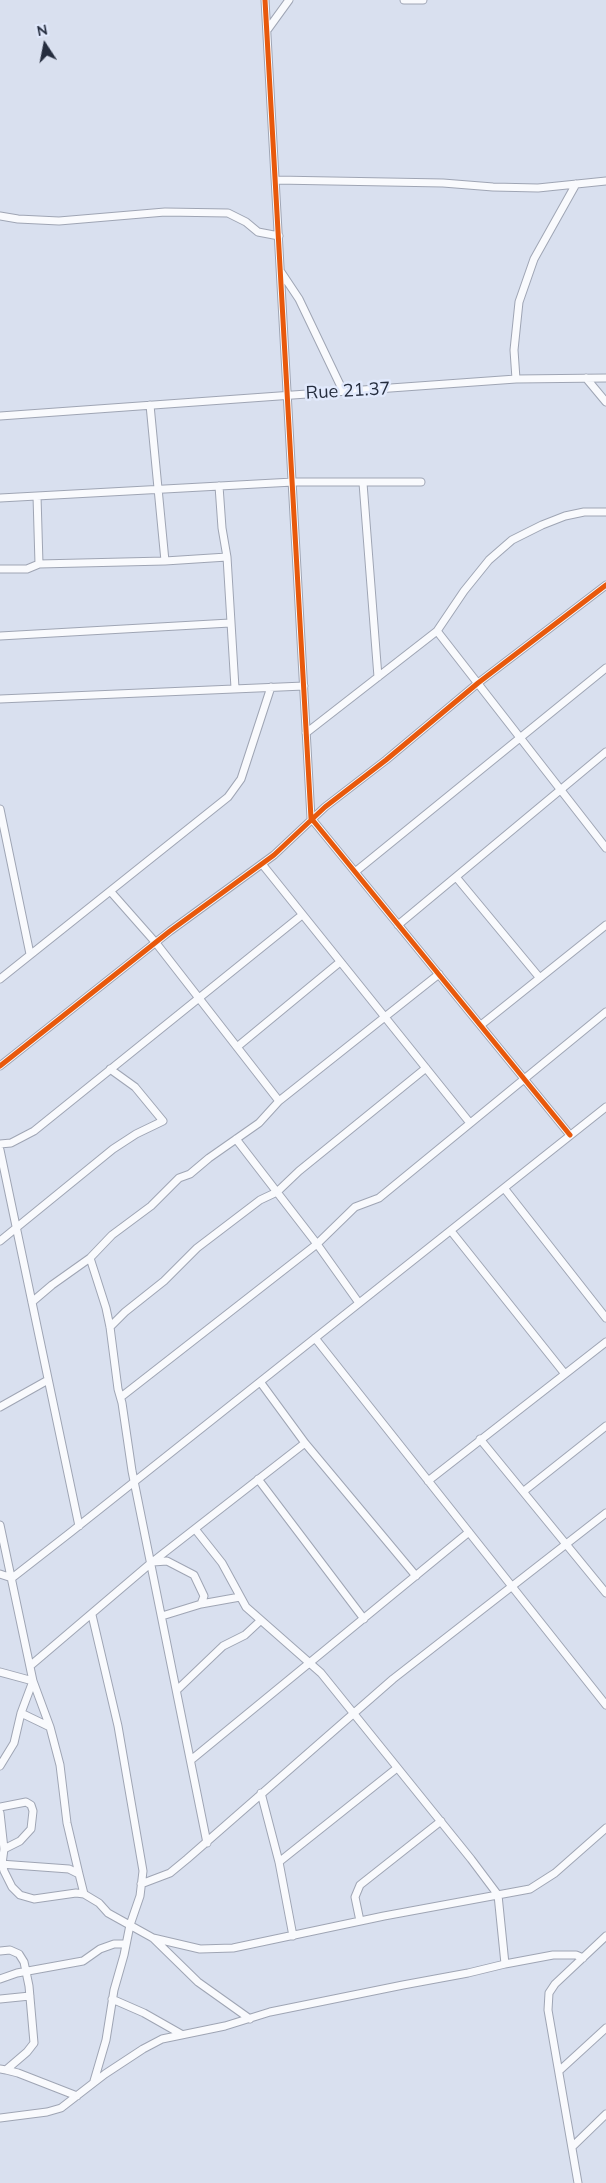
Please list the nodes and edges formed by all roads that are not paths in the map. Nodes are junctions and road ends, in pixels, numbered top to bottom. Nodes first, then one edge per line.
1 (265, 0) edge
2 (289, 0) edge
3 (404, 0) edge
4 (423, 0) edge
5 (268, 29) junction
6 (276, 180) junction
7 (606, 181) edge
8 (576, 184) junction
9 (0, 216) edge
10 (279, 236) junction
11 (281, 272) junction
12 (586, 378) junction
13 (606, 378) edge
14 (516, 379) junction
15 (343, 391) junction
16 (288, 395) junction
17 (606, 402) edge
18 (150, 405) junction
19 (0, 416) edge
20 (293, 482) junction
21 (421, 482) dead end
22 (363, 483) junction
23 (218, 486) junction
24 (158, 489) junction
25 (37, 496) junction
26 (0, 498) edge
27 (606, 512) edge
28 (227, 557) junction
29 (165, 561) junction
30 (39, 564) junction
31 (0, 569) edge
32 (606, 585) edge
33 (230, 623) junction
34 (437, 631) junction
35 (0, 636) edge
36 (606, 668) edge
37 (378, 677) junction
38 (478, 683) junction
39 (304, 686) junction
40 (271, 687) junction
41 (235, 688) junction
42 (0, 699) edge
43 (306, 733) junction
44 (520, 738) junction
45 (606, 752) edge
46 (561, 790) junction
47 (0, 809) edge
48 (311, 818) junction
49 (603, 839) edge
50 (606, 848) edge
51 (262, 864) junction
52 (355, 872) junction
53 (456, 877) junction
54 (111, 892) junction
55 (302, 915) junction
56 (398, 924) junction
57 (606, 925) edge
58 (156, 943) junction
59 (30, 954) junction
60 (340, 962) junction
61 (439, 974) junction
62 (539, 977) junction
63 (0, 979) edge
64 (199, 998) junction
65 (606, 1012) edge
66 (384, 1017) junction
67 (481, 1025) junction
68 (238, 1047) junction
69 (0, 1066) edge
70 (426, 1068) junction
71 (110, 1069) junction
72 (525, 1079) junction
73 (279, 1101) junction
74 (606, 1107) edge
75 (470, 1123) junction
76 (570, 1135) junction
77 (236, 1139) junction
78 (0, 1144) edge
79 (0, 1150) edge
80 (504, 1188) junction
81 (277, 1192) junction
82 (16, 1227) junction
83 (451, 1231) junction
84 (0, 1241) edge
85 (317, 1244) junction
86 (90, 1258) junction
87 (32, 1302) junction
88 (359, 1304) junction
89 (606, 1318) edge
90 (110, 1327) junction
91 (315, 1338) junction
92 (606, 1342) edge
93 (565, 1374) junction
94 (48, 1380) junction
95 (262, 1382) junction
96 (120, 1397) junction
97 (0, 1407) edge
98 (606, 1426) edge
99 (480, 1439) junction
100 (305, 1443) junction
101 (258, 1479) junction
102 (134, 1481) junction
103 (428, 1481) junction
104 (524, 1491) junction
105 (606, 1513) edge
106 (0, 1525) edge
107 (79, 1526) junction
108 (194, 1529) junction
109 (469, 1532) junction
110 (567, 1544) junction
111 (151, 1562) junction
112 (0, 1574) edge
113 (416, 1576) junction
114 (12, 1578) junction
115 (512, 1588) junction
116 (606, 1593) edge
117 (240, 1596) junction
118 (201, 1604) junction
119 (92, 1615) junction
120 (162, 1616) junction
121 (364, 1619) junction
122 (260, 1621) junction
123 (310, 1663) junction
124 (30, 1666) junction
125 (0, 1672) edge
126 (33, 1681) junction
127 (176, 1690) junction
128 (606, 1705) edge
129 (353, 1712) junction
130 (21, 1713) junction
131 (50, 1727) junction
132 (191, 1760) junction
133 (0, 1766) edge
134 (398, 1768) junction
135 (261, 1793) junction
136 (0, 1807) edge
137 (0, 1813) edge
138 (442, 1821) junction
139 (606, 1828) edge
140 (207, 1843) junction
141 (4, 1849) junction
142 (279, 1862) junction
143 (1, 1864) edge
144 (79, 1874) junction
145 (141, 1884) junction
146 (84, 1894) junction
147 (498, 1895) junction
148 (360, 1921) junction
149 (130, 1926) junction
150 (293, 1936) junction
151 (606, 1936) edge
152 (153, 1938) junction
153 (126, 1944) junction
154 (0, 1951) edge
155 (583, 1958) junction
156 (505, 1964) junction
157 (28, 1972) junction
158 (0, 1979) edge
159 (30, 1996) junction
160 (0, 1999) edge
161 (112, 1999) junction
162 (250, 2019) junction
163 (606, 2028) edge
164 (180, 2034) junction
165 (3, 2070) edge
166 (559, 2071) junction
167 (94, 2082) junction
168 (77, 2096) junction
169 (606, 2114) edge
170 (0, 2118) edge
171 (572, 2147) junction
172 (578, 2183) edge

1 - 5 street
2 - 5 street
3 - 4 street
5 - 6 street
6 - 8 street
6 - 10 street
7 - 8 street
8 - 14 street
9 - 10 street
10 - 11 street
11 - 15 street
11 - 16 street
12 - 13 street, Rue 21.37
12 - 14 street, Rue 21.37
12 - 17 street
14 - 15 street, Rue 21.37
15 - 16 street, Rue 21.37
16 - 18 street, Rue 21.37
16 - 20 street
18 - 19 street, Rue 21.37
18 - 24 street
20 - 22 street
20 - 23 street
20 - 39 street
21 - 22 street
22 - 37 street
23 - 24 street
23 - 28 street
24 - 25 street
24 - 29 street
25 - 26 street
25 - 30 street
27 - 34 street
28 - 29 street
28 - 33 street
29 - 30 street
30 - 31 street
32 - 38 street
33 - 35 street
33 - 41 street
34 - 37 street
34 - 38 street
36 - 44 street
37 - 43 street
38 - 44 street
38 - 48 street
39 - 40 street
39 - 43 street
40 - 41 street
40 - 54 street
41 - 42 street
43 - 48 street
44 - 46 street
44 - 52 street
45 - 46 street
46 - 49 street
46 - 53 street
47 - 59 street
48 - 51 street
48 - 52 street
49 - 50 street
51 - 55 street
51 - 58 street
52 - 56 street
53 - 56 street
53 - 62 street
54 - 58 street
54 - 59 street
55 - 60 street
55 - 64 street
56 - 61 street
57 - 62 street
58 - 64 street
58 - 69 street
59 - 63 street
60 - 66 street
60 - 68 street
61 - 66 street
61 - 67 street
62 - 67 street
64 - 68 street
64 - 71 street
65 - 72 street
66 - 70 street
66 - 73 street
67 - 72 street
68 - 73 street
70 - 75 street
70 - 81 street
71 - 78 street
71 - 82 street
72 - 75 street
72 - 76 street
73 - 77 street
74 - 76 street
75 - 85 street
76 - 80 street
77 - 81 street
77 - 86 street
79 - 82 street
80 - 83 street
80 - 89 street
81 - 85 street
81 - 90 street
82 - 84 street
82 - 87 street
83 - 88 street
83 - 93 street
85 - 88 street
85 - 96 street
86 - 87 street
86 - 90 street
87 - 94 street
88 - 91 street
90 - 96 street
91 - 95 street
91 - 103 street
92 - 93 street
93 - 99 street
94 - 97 street
94 - 107 street
95 - 100 street
95 - 102 street
96 - 102 street
98 - 104 street
99 - 103 street
99 - 104 street
100 - 101 street
100 - 113 street
101 - 108 street
101 - 121 street
102 - 107 street
102 - 111 street
103 - 109 street
104 - 110 street
105 - 110 street
106 - 114 street
107 - 114 street
108 - 111 street
108 - 117 street
109 - 113 street
109 - 115 street
110 - 115 street
110 - 116 street
111 - 118 street
111 - 119 street
111 - 120 street
112 - 114 street
113 - 121 street
114 - 124 street
115 - 128 street
115 - 129 street
117 - 118 street
117 - 122 street
118 - 120 street
119 - 124 street
119 - 145 street
120 - 127 street
121 - 123 street
122 - 123 street
122 - 127 street
123 - 129 street
123 - 132 street
124 - 126 street
125 - 126 street
126 - 130 street
126 - 131 street
127 - 132 street
129 - 134 street
129 - 135 street
130 - 131 street
130 - 133 street
131 - 144 street
132 - 140 street
134 - 138 street
134 - 142 street
135 - 140 street
135 - 142 street
136 - 141 street
137 - 141 street
138 - 147 street
138 - 148 street
139 - 147 street
140 - 145 street
141 - 143 street
142 - 150 street
143 - 144 street
143 - 146 street
144 - 146 street
145 - 149 street
146 - 149 street
147 - 148 street
147 - 156 street
148 - 150 street
149 - 152 street
149 - 153 street
150 - 152 street
151 - 155 street
152 - 162 street
153 - 157 street
153 - 161 street
154 - 157 street
155 - 156 street
155 - 166 street
156 - 162 street
157 - 158 street
157 - 159 street
159 - 160 street
159 - 165 street
161 - 164 street
161 - 167 street
162 - 164 street
163 - 166 street
164 - 167 street
165 - 168 street
166 - 171 street
167 - 168 street
168 - 170 street
169 - 171 street
171 - 172 street

